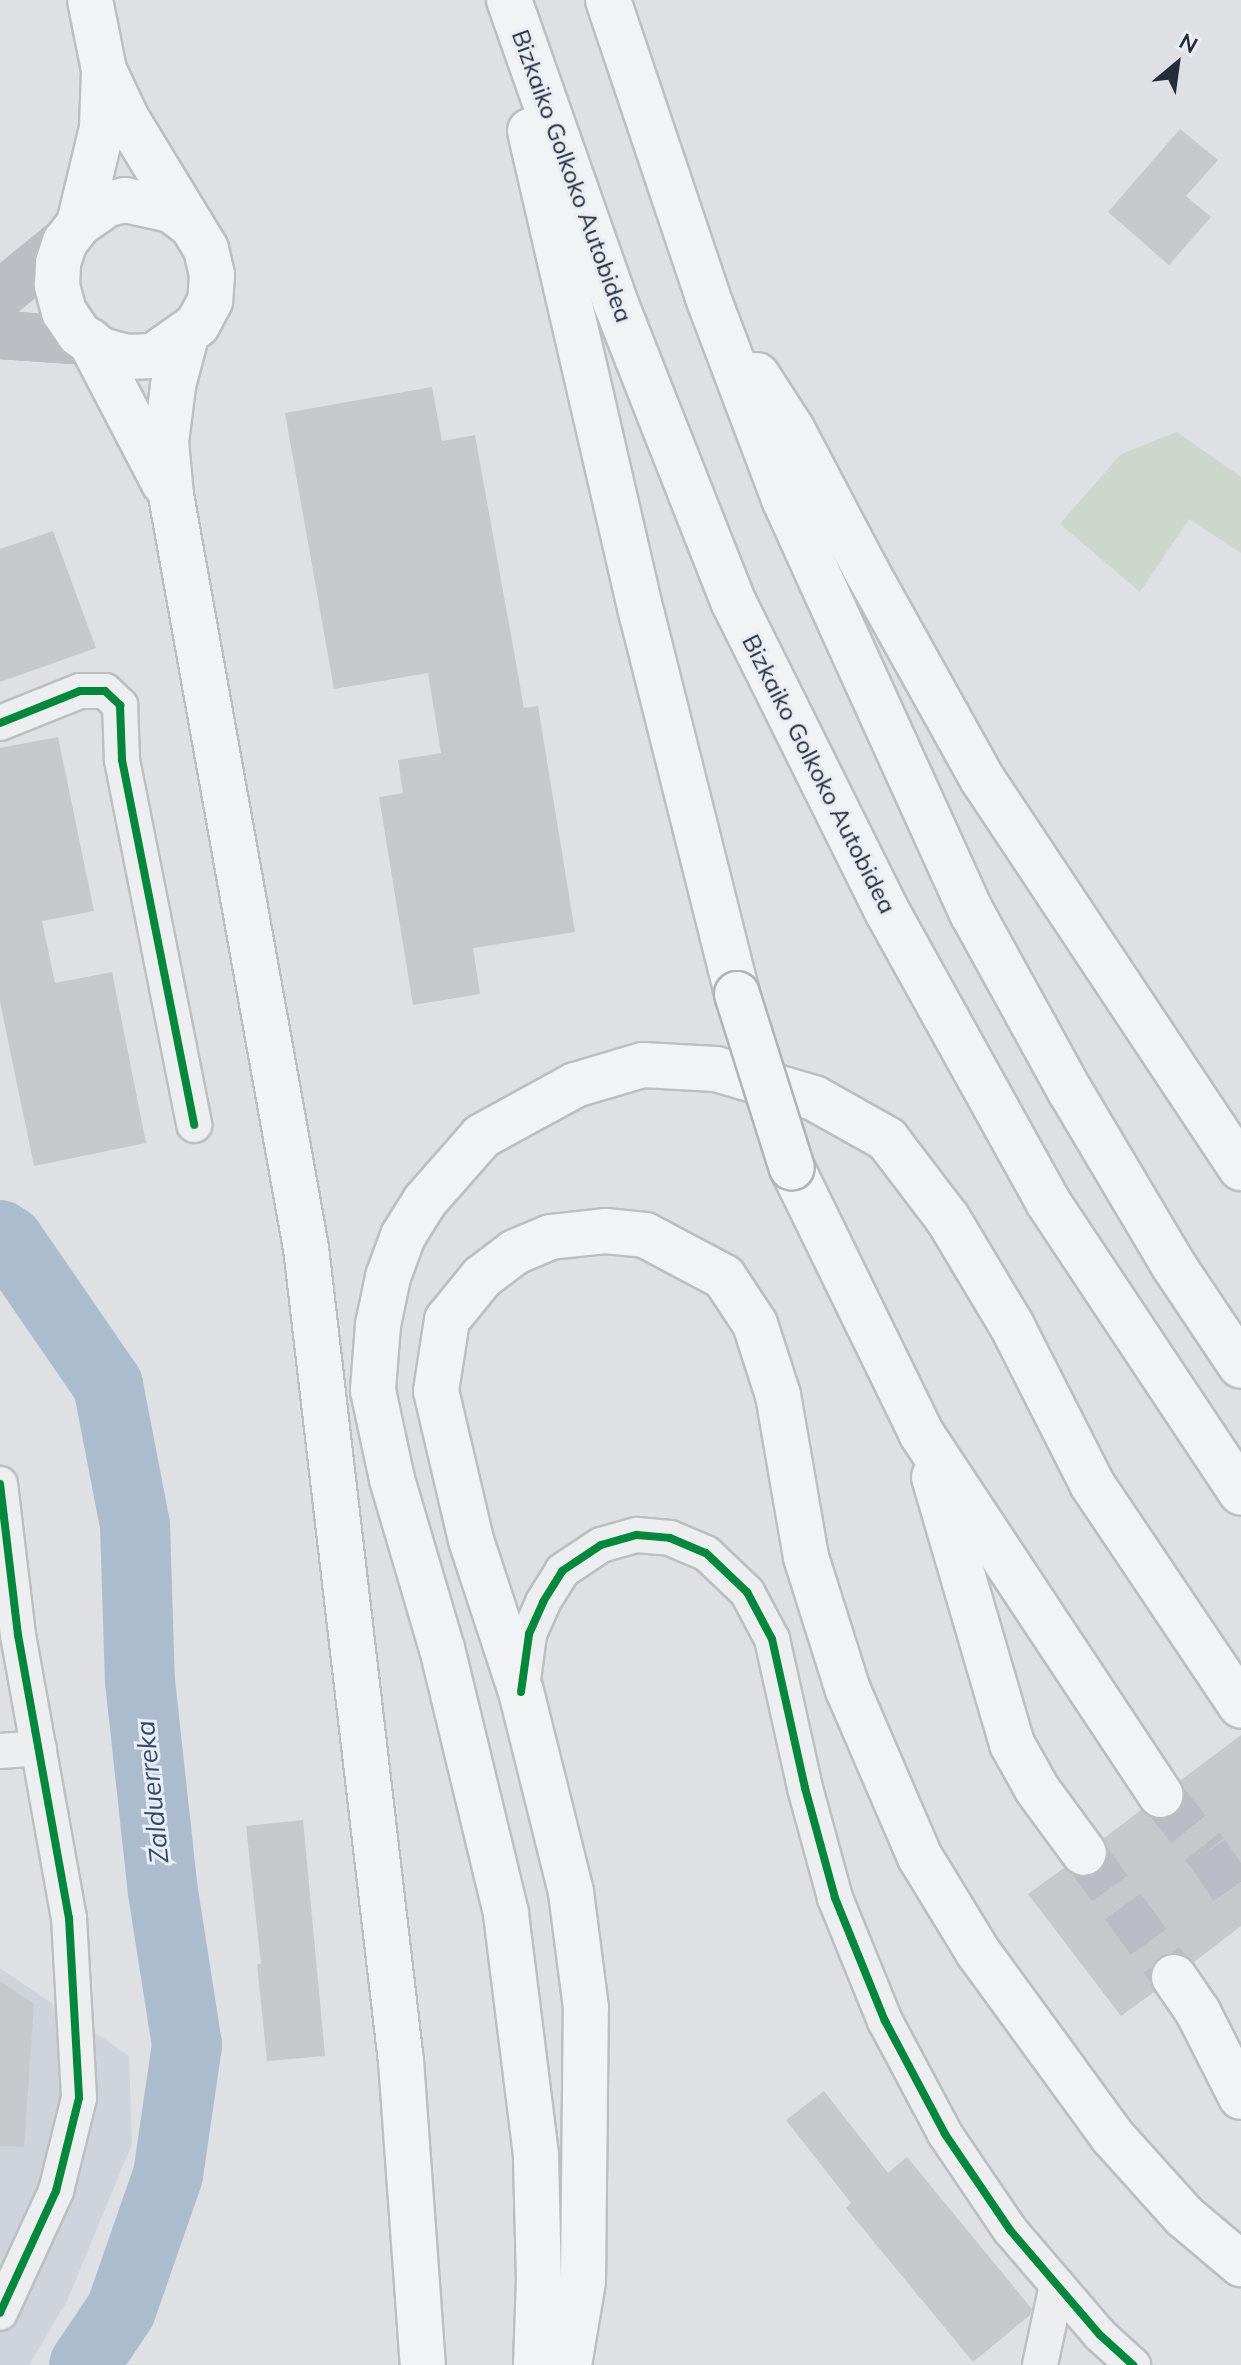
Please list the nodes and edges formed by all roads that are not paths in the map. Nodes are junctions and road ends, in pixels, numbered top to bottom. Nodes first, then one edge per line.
1 (90, 0) edge
2 (500, 0) edge
3 (509, 0) edge
4 (608, 0) edge
5 (104, 70) junction
6 (192, 226) junction
7 (72, 233) junction
8 (0, 295) edge
9 (707, 295) junction
10 (0, 335) edge
11 (186, 336) junction
12 (90, 341) junction
13 (171, 495) junction
14 (0, 723) edge
15 (194, 1125) dead end
16 (1241, 1168) edge
17 (1241, 1366) edge
18 (921, 1433) junction
19 (0, 1484) edge
20 (1241, 1493) edge
21 (521, 1692) junction
22 (1241, 1706) edge
23 (39, 1748) junction
24 (0, 1751) edge
25 (1161, 1795) tunnel mouth
26 (1084, 1853) tunnel mouth
27 (1174, 1977) tunnel mouth
28 (1241, 2097) edge
29 (1241, 2264) edge
30 (1057, 2285) junction
31 (0, 2313) edge
32 (423, 2365) edge
33 (536, 2365) edge
34 (569, 2365) edge
35 (1040, 2365) edge
36 (1133, 2365) edge

1 - 5 highway
2 - 18 highway, bridge
3 - 20 highway, Bizkaiko Golkoko Autobidea
4 - 9 highway
5 - 6 highway
5 - 7 highway
6 - 7 highway
6 - 11 highway
7 - 8 street
7 - 12 highway
9 - 16 highway
9 - 17 highway
10 - 12 street
11 - 12 highway
11 - 13 highway
12 - 13 highway
13 - 32 highway
14 - 15 street
18 - 25 highway
18 - 26 highway
19 - 23 street
21 - 29 highway
21 - 30 street
21 - 34 highway
22 - 33 highway
23 - 24 street
23 - 31 street
27 - 28 highway
30 - 35 street
30 - 36 street

